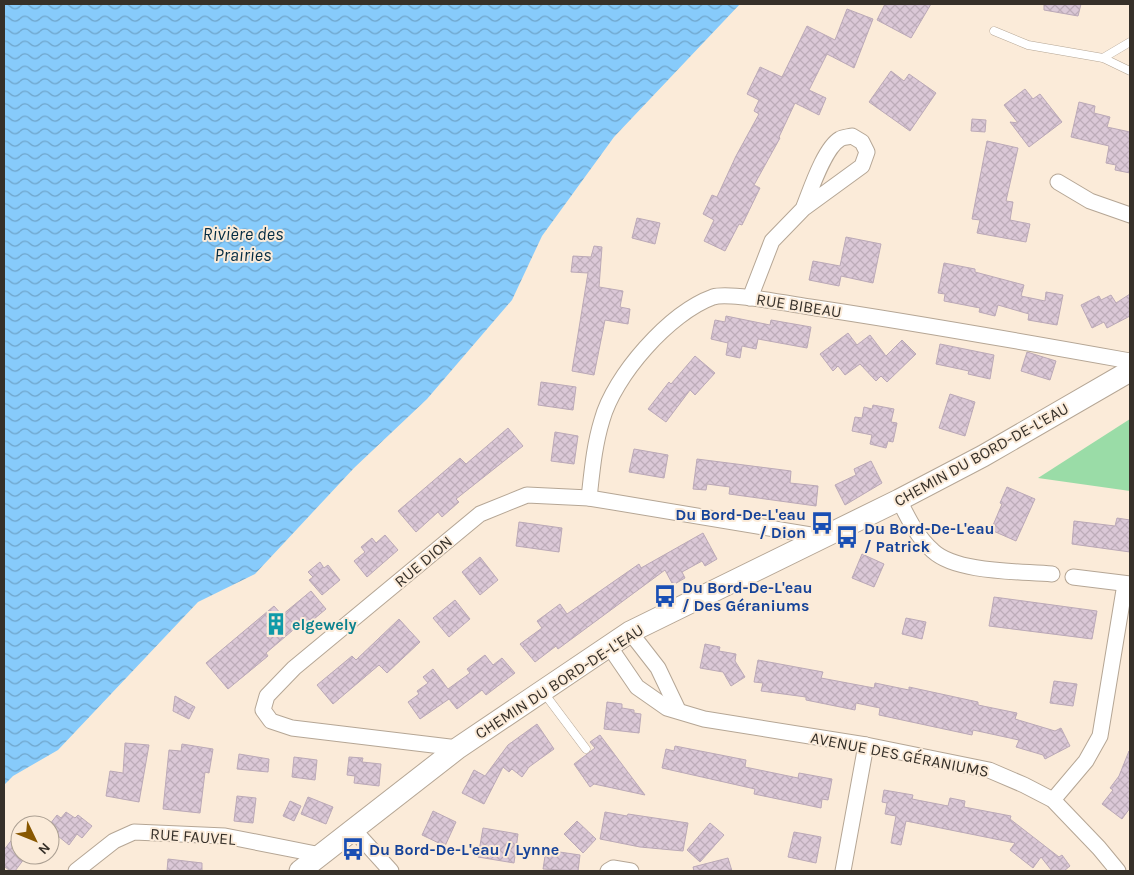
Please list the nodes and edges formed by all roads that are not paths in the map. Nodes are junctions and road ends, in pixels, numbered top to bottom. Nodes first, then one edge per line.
1 (994, 31) dead end
2 (1130, 42) edge
3 (1103, 58) junction
4 (1130, 71) edge
5 (1058, 182) dead end
6 (803, 209) junction
7 (1130, 215) edge
8 (750, 298) junction
9 (1130, 361) edge
10 (1130, 371) edge
11 (589, 498) junction
12 (899, 500) junction
13 (822, 537) junction
14 (1052, 574) dead end
15 (1073, 577) dead end
16 (1128, 584) edge
17 (630, 632) junction
18 (609, 646) junction
19 (543, 691) junction
20 (678, 710) junction
21 (866, 745) junction
22 (458, 748) junction
23 (586, 749) dead end
24 (1053, 800) junction
25 (354, 830) junction
26 (321, 855) junction
27 (76, 871) edge
28 (300, 871) edge
29 (391, 871) edge
30 (608, 871) edge
31 (631, 871) edge
32 (843, 871) edge
33 (1118, 871) edge

1 - 3 lane
2 - 3 lane
3 - 4 lane
5 - 7 street
6 - 6 street
6 - 8 street
8 - 9 street, RUE BIBEAU
8 - 11 street, RUE BIBEAU
10 - 12 street, CHEMIN DU BORD-DE-L'EAU
11 - 13 street, RUE DION
11 - 22 street, RUE DION
12 - 13 street, CHEMIN DU BORD-DE-L'EAU
12 - 14 street
13 - 17 street, CHEMIN DU BORD-DE-L'EAU
15 - 16 street
16 - 24 street
17 - 18 street, CHEMIN DU BORD-DE-L'EAU
17 - 20 street
18 - 19 street, CHEMIN DU BORD-DE-L'EAU
18 - 20 street, AVENUE DES GÉRANIUMS
19 - 22 street, CHEMIN DU BORD-DE-L'EAU
19 - 23 lane
20 - 21 street, AVENUE DES GÉRANIUMS
21 - 24 street, AVENUE DES GÉRANIUMS
21 - 32 street
22 - 25 street, CHEMIN DU BORD-DE-L'EAU
24 - 33 street, AVENUE DES GÉRANIUMS
25 - 26 street, CHEMIN DU BORD-DE-L'EAU
25 - 29 street
26 - 27 street, RUE FAUVEL
26 - 28 street, CHEMIN DU BORD-DE-L'EAU
30 - 31 street

